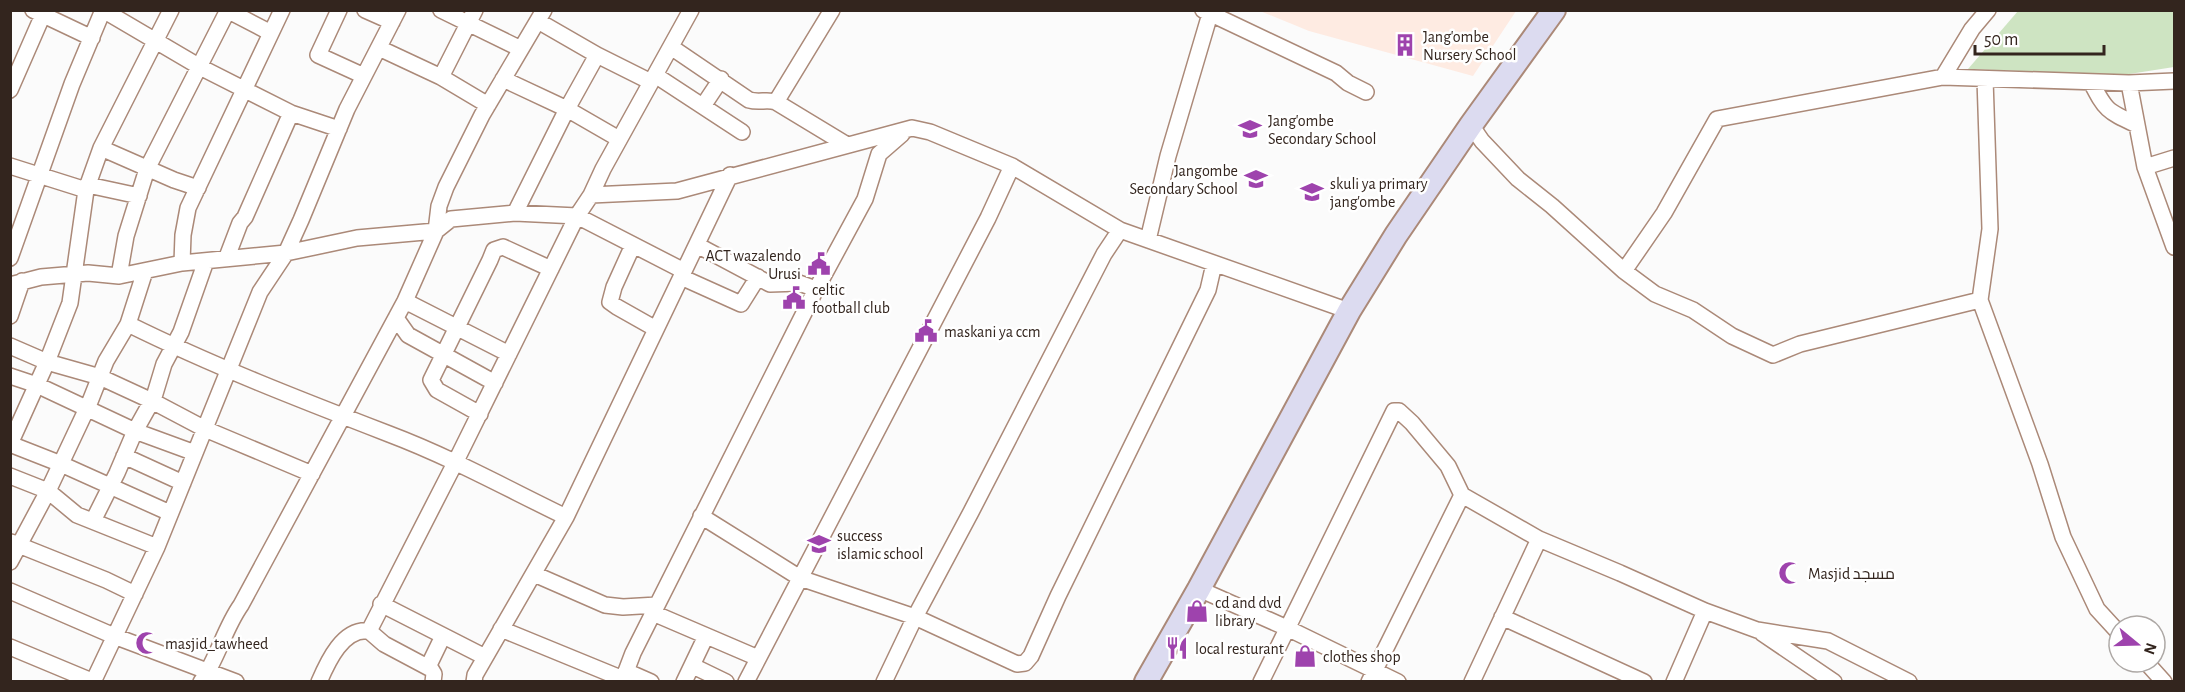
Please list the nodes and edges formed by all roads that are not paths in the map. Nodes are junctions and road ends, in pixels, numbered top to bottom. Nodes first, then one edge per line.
1 (103, 10) edge
2 (171, 10) edge
3 (282, 10) edge
4 (339, 10) edge
5 (365, 10) edge
6 (441, 10) edge
7 (691, 10) edge
8 (832, 10) edge
9 (1554, 10) edge
10 (1988, 10) edge
11 (228, 11) edge
12 (41, 12) edge
13 (1206, 12) edge
14 (395, 16) edge
15 (541, 16) edge
16 (472, 17) edge
17 (271, 33) junction
18 (92, 38) junction
19 (156, 43) junction
20 (671, 46) junction
21 (379, 48) junction
22 (521, 49) junction
23 (597, 55) junction
24 (200, 67) junction
25 (364, 76) junction
26 (441, 77) junction
27 (1943, 77) junction
28 (653, 78) junction
29 (503, 79) junction
30 (721, 79) junction
31 (1985, 79) junction
32 (2175, 81) edge
33 (2091, 82) junction
34 (2129, 83) junction
35 (244, 89) junction
36 (10, 90) edge
37 (1366, 92) dead end
38 (776, 102) junction
39 (488, 105) junction
40 (703, 106) junction
41 (567, 109) junction
42 (291, 113) junction
43 (1471, 125) junction
44 (2137, 125) junction
45 (912, 128) junction
46 (339, 129) junction
47 (742, 132) dead end
48 (619, 140) junction
49 (847, 145) junction
50 (100, 148) junction
51 (2175, 158) edge
52 (10, 166) edge
53 (1012, 166) junction
54 (2145, 167) junction
55 (147, 169) junction
56 (40, 175) junction
57 (730, 175) junction
58 (87, 187) junction
59 (198, 188) junction
60 (591, 195) junction
61 (139, 196) junction
62 (515, 213) junction
63 (577, 216) junction
64 (1120, 230) junction
65 (15, 231) edge
66 (436, 231) junction
67 (1148, 240) junction
68 (633, 245) junction
69 (697, 245) junction
70 (2175, 247) edge
71 (286, 253) junction
72 (227, 257) junction
73 (10, 258) edge
74 (206, 261) junction
75 (182, 263) junction
76 (1214, 264) junction
77 (551, 269) junction
78 (145, 271) junction
79 (1624, 271) junction
80 (683, 274) junction
81 (74, 275) junction
82 (119, 276) junction
83 (758, 277) junction
84 (16, 283) edge
85 (816, 289) junction
86 (1980, 300) junction
87 (405, 301) junction
88 (1349, 311) junction
89 (10, 316) edge
90 (396, 318) junction
91 (128, 324) junction
92 (458, 328) junction
93 (657, 329) junction
94 (10, 346) edge
95 (173, 347) junction
96 (509, 354) junction
97 (444, 356) junction
98 (47, 362) junction
99 (229, 370) junction
100 (10, 376) edge
101 (100, 377) junction
102 (495, 383) junction
103 (37, 385) junction
104 (152, 401) junction
105 (87, 409) junction
106 (480, 414) junction
107 (342, 417) junction
108 (205, 429) junction
109 (135, 431) junction
110 (11, 444) edge
111 (195, 453) junction
112 (124, 456) junction
113 (455, 463) junction
114 (61, 464) junction
115 (312, 474) junction
116 (10, 476) edge
117 (183, 483) junction
118 (110, 486) junction
119 (48, 491) junction
120 (1462, 495) junction
121 (170, 513) junction
122 (701, 516) junction
123 (566, 517) junction
124 (93, 521) junction
125 (1539, 539) junction
126 (15, 544) edge
127 (156, 547) junction
128 (10, 562) edge
129 (534, 574) junction
130 (800, 578) junction
131 (1199, 589) junction
132 (10, 591) edge
133 (135, 594) junction
134 (381, 604) junction
135 (655, 609) junction
136 (1705, 611) junction
137 (915, 617) junction
138 (1502, 617) junction
139 (2107, 620) edge
140 (1287, 628) junction
141 (501, 629) junction
142 (1756, 630) junction
143 (369, 631) junction
144 (114, 636) junction
145 (443, 636) junction
146 (706, 636) junction
147 (1810, 639) junction
148 (10, 647) edge
149 (485, 657) junction
150 (758, 658) junction
151 (1801, 660) junction
152 (693, 666) junction
153 (430, 674) edge
154 (205, 676) edge
155 (1371, 676) edge
156 (624, 677) edge
157 (93, 681) edge
158 (236, 681) edge
159 (319, 681) edge
160 (474, 681) edge
161 (651, 681) edge
162 (684, 681) edge
163 (726, 681) edge
164 (746, 681) edge
165 (884, 681) edge
166 (1146, 681) edge
167 (1261, 681) edge
168 (1398, 681) edge
169 (1472, 681) edge
170 (1644, 681) edge
171 (1674, 681) edge
172 (1834, 681) edge
173 (1909, 681) edge

1 - 18 street
1 - 19 street
2 - 19 street
3 - 17 street
4 - 25 street
5 - 14 street
6 - 16 street
7 - 20 street
8 - 38 street
9 - 43 main road
10 - 27 street
11 - 17 street
11 - 24 street
12 - 18 street
12 - 36 street
13 - 37 street
13 - 67 street
14 - 21 street
15 - 22 street
15 - 23 street
16 - 22 street
16 - 26 street
17 - 35 street
18 - 56 street
19 - 24 street
19 - 50 street
20 - 28 street
20 - 30 street
21 - 25 street
21 - 26 street
22 - 29 street
23 - 28 street
23 - 41 street
24 - 35 street
24 - 55 street
25 - 46 street
26 - 39 street
27 - 31 street
27 - 79 street
28 - 40 street
28 - 48 street
29 - 39 street
29 - 41 street
30 - 38 street
30 - 40 street
31 - 33 street
31 - 86 street
32 - 34 street
33 - 34 street
33 - 44 street
34 - 44 street
35 - 42 street
35 - 59 street
38 - 49 street
39 - 66 street
40 - 47 street
41 - 48 street
41 - 62 street
42 - 46 street
42 - 72 street
43 - 79 street
43 - 88 main road
44 - 54 street
45 - 49 street
45 - 53 street
45 - 85 street
46 - 71 street
48 - 60 street
49 - 57 street
50 - 55 street
50 - 58 street
51 - 54 street
52 - 56 street
53 - 64 street
53 - 130 street
54 - 70 street
55 - 59 street
55 - 61 street
56 - 58 street
56 - 65 street
57 - 60 street
57 - 69 street
58 - 61 street
58 - 81 street
59 - 75 street
60 - 63 street
61 - 82 street
62 - 63 street
62 - 66 street
63 - 68 street
63 - 77 street
64 - 67 street
64 - 137 street
65 - 73 street
66 - 71 street
66 - 87 street
67 - 76 street
68 - 80 street
68 - 93 street
69 - 80 street
69 - 83 street
71 - 72 street
71 - 99 street
72 - 74 street
74 - 75 street
74 - 95 street
75 - 78 street
76 - 88 street
76 - 137 street
77 - 92 street
77 - 96 street
78 - 82 street
78 - 91 street
79 - 86 street
80 - 83 street
80 - 93 street
81 - 82 street
81 - 84 street
81 - 98 street
83 - 85 street
84 - 89 street
85 - 122 street
86 - 139 street
87 - 90 street
87 - 92 street
88 - 131 main road
90 - 97 street
90 - 107 street
91 - 95 street
91 - 101 street
92 - 96 street
92 - 97 street
93 - 123 street
94 - 98 street
95 - 99 street
95 - 104 street
96 - 102 street
97 - 102 street
97 - 106 street
98 - 101 street
98 - 103 street
99 - 107 street
99 - 108 street
100 - 103 street
101 - 104 street
101 - 105 street
102 - 106 street
103 - 105 street
103 - 110 street
104 - 108 street
104 - 109 street
105 - 109 street
105 - 114 street
106 - 113 street
107 - 113 street
107 - 115 street
108 - 111 street
108 - 115 street
109 - 111 street
109 - 112 street
110 - 114 street
111 - 117 street
112 - 117 street
112 - 118 street
113 - 123 street
113 - 134 street
114 - 118 street
114 - 119 street
115 - 154 street
116 - 119 street
117 - 121 street
118 - 121 street
118 - 124 street
119 - 124 street
119 - 126 street
120 - 125 street
120 - 140 street
120 - 155 street
121 - 127 street
122 - 130 street
122 - 135 street
123 - 129 street
124 - 127 street
125 - 136 street
125 - 138 street
126 - 128 street
126 - 133 street
127 - 133 street
129 - 135 street
129 - 141 street
130 - 137 street
130 - 150 street
131 - 140 street
131 - 166 main road
132 - 144 street
133 - 144 street
134 - 143 street
134 - 145 street
135 - 146 street
135 - 156 street
136 - 142 street
136 - 171 street
137 - 165 street
138 - 169 street
138 - 170 street
140 - 155 street
140 - 167 street
141 - 149 street
141 - 156 street
142 - 147 street
142 - 151 street
143 - 153 street
143 - 159 street
144 - 154 street
144 - 157 street
145 - 149 street
145 - 153 street
146 - 150 street
146 - 152 street
147 - 151 street
147 - 173 street
148 - 157 street
149 - 160 street
150 - 164 street
151 - 172 street
152 - 162 street
152 - 163 street
154 - 158 street
155 - 168 street
156 - 161 street

